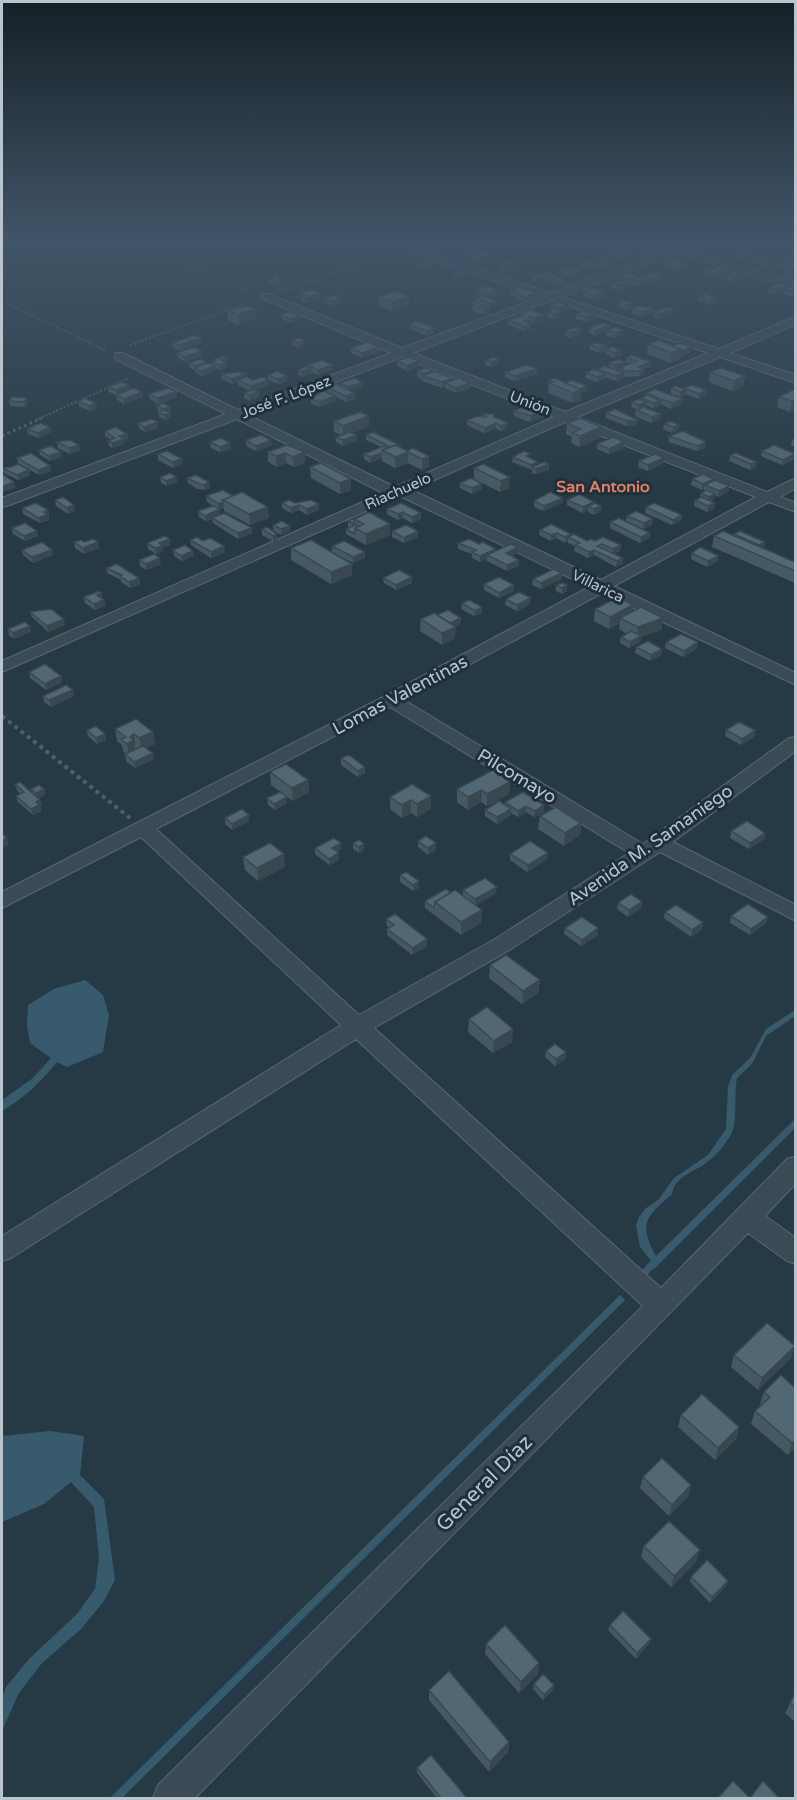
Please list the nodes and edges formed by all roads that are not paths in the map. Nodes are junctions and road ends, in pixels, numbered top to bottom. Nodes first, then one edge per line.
1 (328, 323) edge
2 (483, 323) edge
3 (630, 323) edge
4 (786, 323) edge
5 (403, 353) junction
6 (720, 353) junction
7 (119, 356) road end
8 (795, 379) edge
9 (240, 415) junction
10 (565, 417) junction
11 (795, 482) edge
12 (398, 491) junction
13 (767, 497) junction
14 (2, 503) edge
15 (795, 508) edge
16 (601, 588) junction
17 (2, 667) edge
18 (795, 680) edge
19 (391, 700) junction
20 (795, 742) edge
21 (142, 828) junction
22 (651, 848) junction
23 (2, 901) edge
24 (795, 914) edge
25 (358, 1026) junction
26 (795, 1166) edge
27 (747, 1218) junction
28 (2, 1250) edge
29 (795, 1253) edge
30 (644, 1291) junction
31 (171, 1798) edge

1 - 5 street, Unión
2 - 5 street, José F. López
3 - 6 street
4 - 6 street, Riachuelo
5 - 9 street, José F. López
5 - 10 street, Unión
6 - 8 street
6 - 10 street, Riachuelo
7 - 9 street, Villarica
9 - 12 street, Villarica
9 - 14 street, José F. López
10 - 12 street, Riachuelo
10 - 13 street, Unión
11 - 13 street, Lomas Valentinas
12 - 16 street, Villarica
12 - 17 street, Riachuelo
13 - 15 street, Unión
13 - 16 street, Lomas Valentinas
16 - 18 street, Villarica
16 - 19 street, Lomas Valentinas
19 - 21 street, Lomas Valentinas
19 - 22 street, Pilcomayo
20 - 22 street, Avenida M. Samaniego
21 - 23 street, Lomas Valentinas
21 - 25 street
22 - 24 street, Pilcomayo
22 - 25 street, Avenida M. Samaniego
25 - 28 street, Avenida M. Samaniego
25 - 30 street
26 - 27 street, General Díaz
27 - 29 street
27 - 30 street, General Díaz
30 - 31 street, General Díaz

